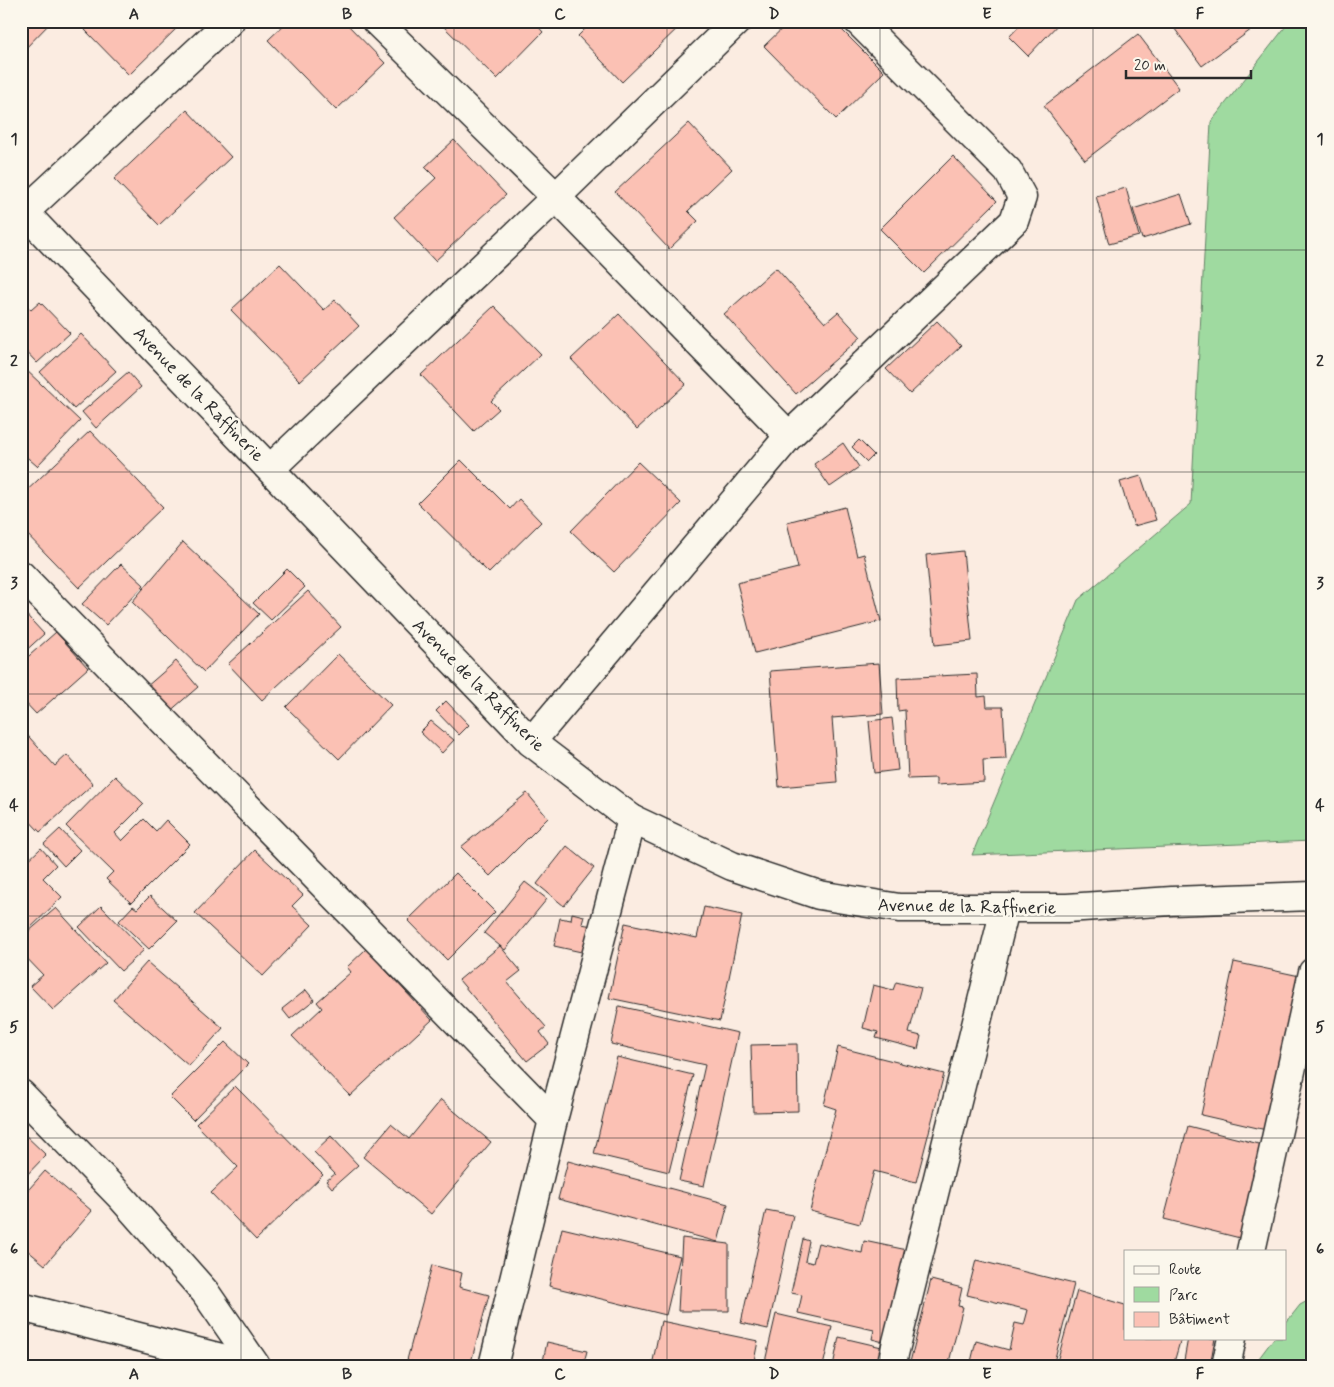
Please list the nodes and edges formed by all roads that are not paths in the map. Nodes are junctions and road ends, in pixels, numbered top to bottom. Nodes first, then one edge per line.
1 (230, 21) edge
2 (376, 21) edge
3 (737, 21) edge
4 (858, 21) edge
5 (556, 197) junction
6 (22, 212) edge
7 (789, 436) junction
8 (271, 468) junction
9 (21, 575) edge
10 (531, 742) junction
11 (632, 819) junction
12 (1313, 896) edge
13 (1005, 909) junction
14 (1313, 972) edge
15 (21, 1094) edge
16 (554, 1120) junction
17 (1251, 1250) edge
18 (21, 1307) edge
19 (1232, 1340) edge
20 (254, 1366) edge
21 (493, 1366) edge
22 (890, 1366) edge
23 (1226, 1366) edge

1 - 6 street
2 - 5 street
3 - 5 street
4 - 7 street
5 - 7 street
5 - 8 street
6 - 8 street, Avenue de la Raffinerie
7 - 10 street
8 - 10 street, Avenue de la Raffinerie
9 - 16 street
10 - 11 street, Avenue de la Raffinerie
11 - 13 street, Avenue de la Raffinerie
11 - 16 street
12 - 13 street, Avenue de la Raffinerie
13 - 22 street
14 - 17 street
15 - 20 street
16 - 21 street
18 - 20 street
19 - 23 street

